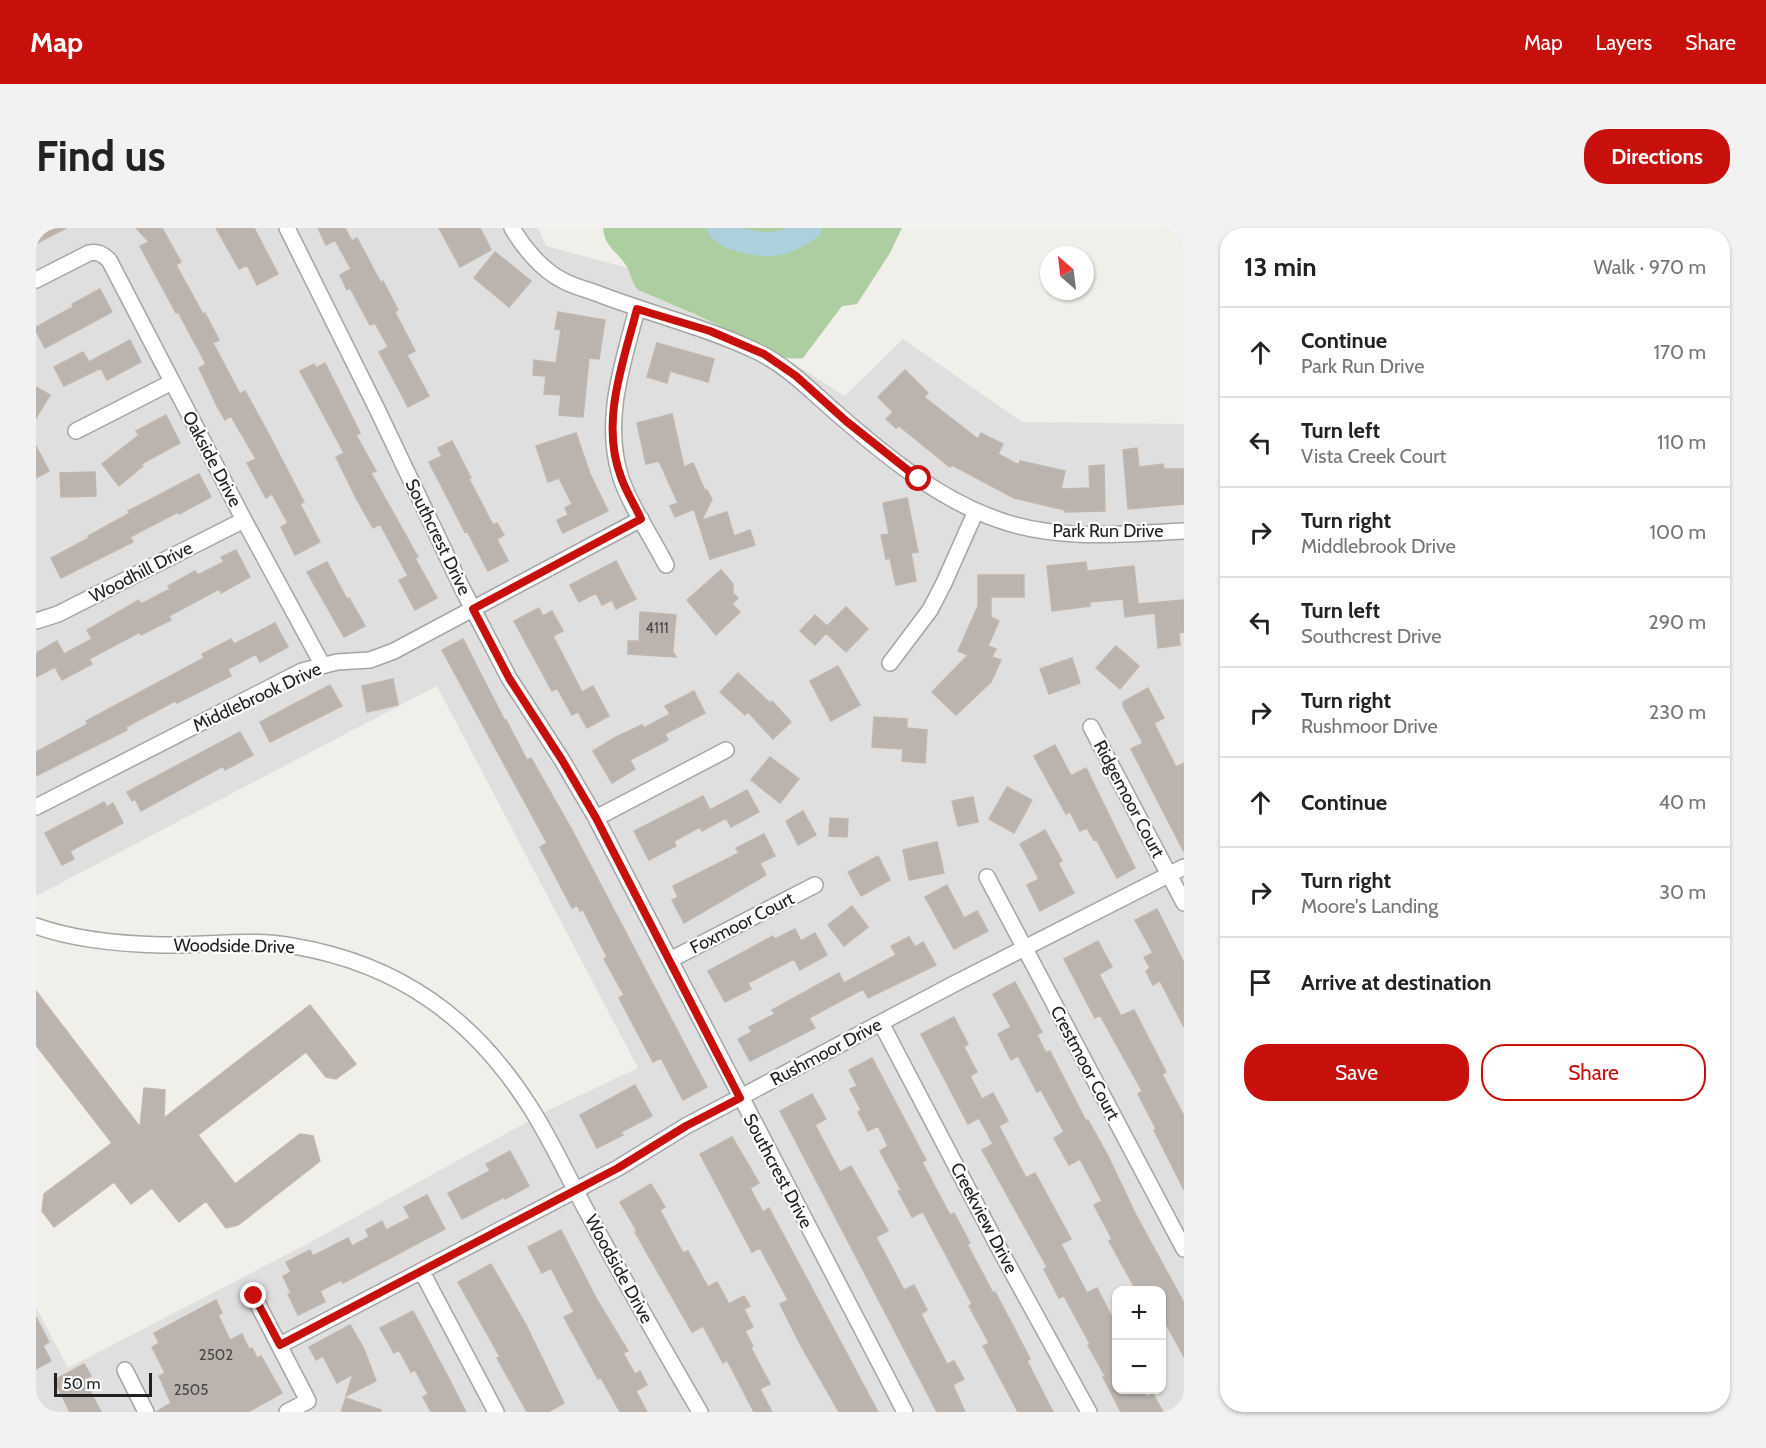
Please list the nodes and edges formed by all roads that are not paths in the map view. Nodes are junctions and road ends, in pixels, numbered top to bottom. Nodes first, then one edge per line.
1 (287, 228) edge
2 (512, 228) edge
3 (36, 280) edge
4 (637, 309) junction
5 (172, 382) junction
6 (76, 431) dead end
7 (976, 511) junction
8 (244, 519) junction
9 (641, 519) junction
10 (1184, 531) edge
11 (666, 565) dead end
12 (473, 609) junction
13 (36, 621) edge
14 (890, 663) dead end
15 (322, 664) junction
16 (1091, 727) dead end
17 (726, 750) dead end
18 (36, 807) edge
19 (596, 818) junction
20 (1184, 867) edge
21 (1170, 875) junction
22 (987, 877) dead end
23 (815, 885) dead end
24 (1184, 903) edge
25 (36, 926) edge
26 (1024, 950) junction
27 (670, 960) junction
28 (882, 1023) junction
29 (740, 1098) junction
30 (575, 1190) junction
31 (1184, 1249) edge
32 (422, 1272) junction
33 (254, 1296) dead end
34 (280, 1345) junction
35 (125, 1370) dead end
36 (146, 1412) edge
37 (287, 1412) edge
38 (496, 1412) edge
39 (700, 1412) edge
40 (904, 1412) edge
41 (1089, 1412) edge

1 - 12 street, Southcrest Drive
2 - 4 street, Park Run Drive
3 - 5 street, Oakside Drive
4 - 7 street, Park Run Drive
4 - 9 street
5 - 6 street
5 - 8 street, Oakside Drive
7 - 10 street, Park Run Drive
7 - 14 street
8 - 13 street, Woodhill Drive
8 - 15 street, Oakside Drive
9 - 11 street
9 - 12 street, Middlebrook Drive
12 - 15 street, Middlebrook Drive
12 - 19 street, Southcrest Drive
15 - 18 street, Middlebrook Drive
16 - 21 street, Ridgemoor Court
17 - 19 street
19 - 27 street, Southcrest Drive
20 - 21 street, Rushmoor Drive
21 - 24 street, Ridgemoor Court
21 - 26 street, Rushmoor Drive
22 - 26 street, Crestmoor Court
23 - 27 street, Foxmoor Court
25 - 30 street, Woodside Drive
26 - 28 street, Rushmoor Drive
26 - 31 street, Crestmoor Court
27 - 29 street, Southcrest Drive
28 - 29 street, Rushmoor Drive
28 - 41 street, Creekview Drive
29 - 30 street, Rushmoor Drive
29 - 40 street, Southcrest Drive
30 - 32 street, Rushmoor Drive
30 - 39 street, Woodside Drive
32 - 34 street, Rushmoor Drive
32 - 38 street
33 - 34 street
34 - 37 street
35 - 36 street

